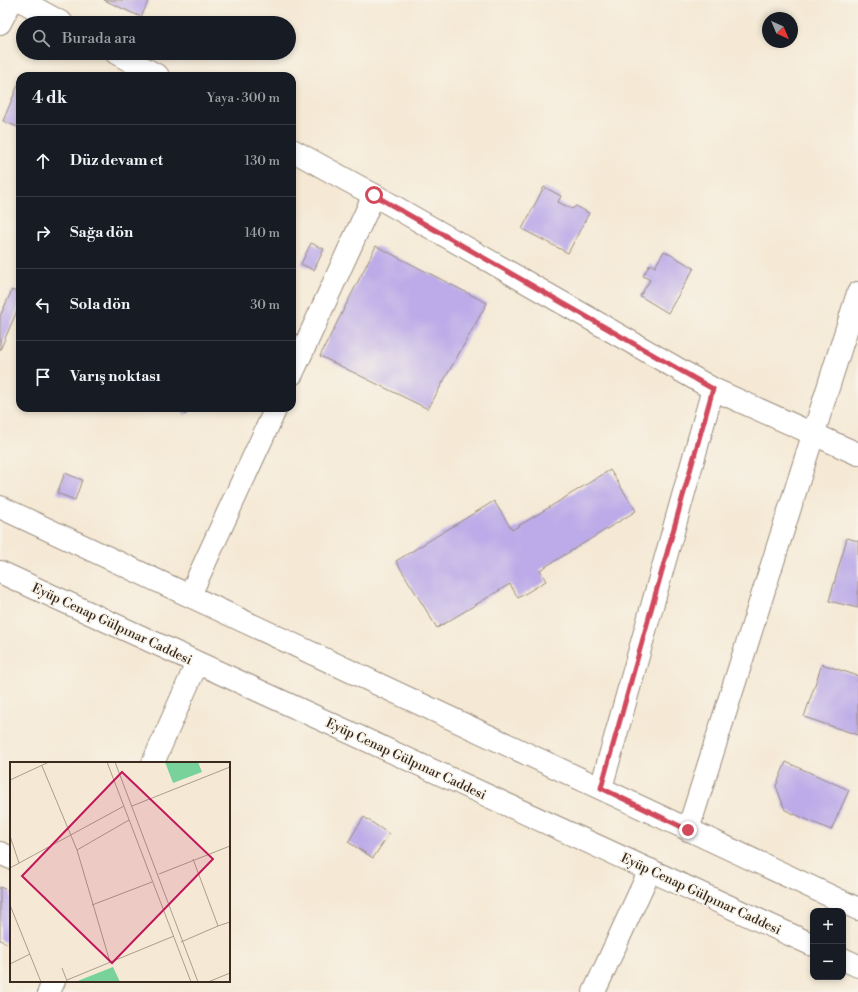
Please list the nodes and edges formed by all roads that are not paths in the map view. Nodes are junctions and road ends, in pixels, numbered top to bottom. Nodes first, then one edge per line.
1 (12, 0) edge
2 (20, 0) edge
3 (49, 16) edge
4 (0, 23) edge
5 (129, 60) edge
6 (151, 72) edge
7 (296, 152) edge
8 (374, 195) junction
9 (858, 292) edge
10 (296, 365) edge
11 (713, 389) junction
12 (274, 412) edge
13 (813, 435) junction
14 (858, 454) edge
15 (0, 507) edge
16 (0, 572) edge
17 (190, 595) junction
18 (197, 663) junction
19 (153, 762) edge
20 (601, 788) junction
21 (688, 830) junction
22 (0, 853) edge
23 (10, 858) edge
24 (650, 870) junction
25 (858, 909) edge
26 (811, 944) edge
27 (846, 960) edge
28 (858, 966) edge
29 (54, 982) edge
30 (49, 992) edge
31 (594, 992) edge

1 - 4 street
2 - 3 street
5 - 6 street
7 - 8 street
8 - 10 street
8 - 11 street
9 - 13 street
11 - 13 street
11 - 20 street
12 - 17 street
13 - 14 street
13 - 21 street
15 - 17 street
16 - 18 street, Eyüp Cenap Gülpınar Caddesi
17 - 20 street
18 - 19 street
18 - 24 street, Eyüp Cenap Gülpınar Caddesi
20 - 21 street
21 - 25 street
22 - 23 street
24 - 26 street, Eyüp Cenap Gülpınar Caddesi
24 - 31 street
27 - 28 street
29 - 30 street

